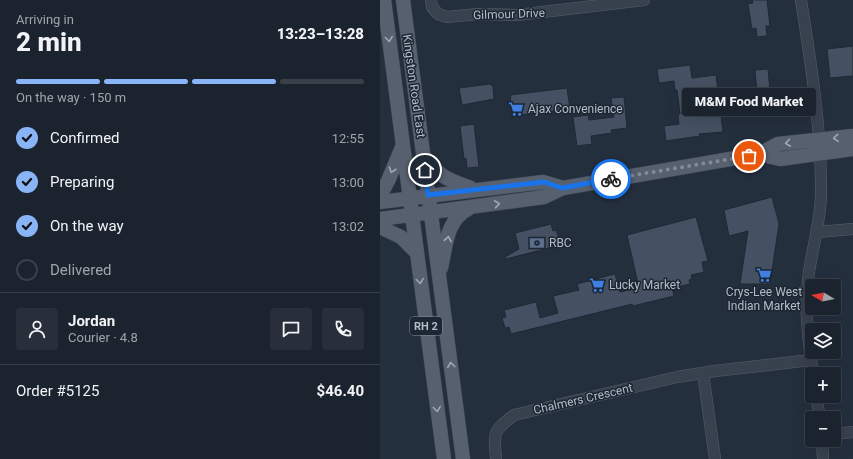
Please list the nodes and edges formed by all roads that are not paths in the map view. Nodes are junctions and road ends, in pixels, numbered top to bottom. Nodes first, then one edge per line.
1 (384, 0) edge
2 (403, 0) edge
3 (431, 0) edge
4 (644, 0) edge
5 (801, 0) edge
6 (853, 136) edge
7 (818, 140) junction
8 (403, 145) junction
9 (853, 149) edge
10 (760, 154) junction
11 (820, 154) junction
12 (423, 155) junction
13 (562, 188) junction
14 (475, 190) junction
15 (428, 195) junction
16 (380, 196) edge
17 (410, 198) junction
18 (380, 202) edge
19 (472, 207) junction
20 (430, 212) junction
21 (411, 214) junction
22 (380, 219) edge
23 (380, 227) edge
24 (853, 229) edge
25 (817, 232) junction
26 (416, 252) junction
27 (439, 277) junction
28 (811, 360) junction
29 (812, 367) edge
30 (703, 373) junction
31 (853, 432) edge
32 (841, 433) edge
33 (822, 447) edge
34 (444, 459) edge
35 (463, 459) edge
36 (496, 459) edge
37 (715, 459) edge
38 (823, 459) edge

1 -> 8 main road, Kingston Road East / RH 2
2 - 12 main road, Kingston Road East / RH 2
3 - 4 street, Gilmour Drive
5 - 7 street
6 -> 7 main road
7 -> 10 main road
7 - 11 street
8 -> 16 main road
8 - 17 main road, Kingston Road East / RH 2
9 - 11 main road
10 - 11 main road
10 - 13 main road
11 - 25 street
12 - 14 main road
12 - 15 main road, Kingston Road East / RH 2
13 - 14 main road
19 -> 13 main road
14 - 15 main road
15 - 17 main road
15 - 20 main road, RH 2
17 - 18 main road
17 - 21 main road, RH 2
19 - 20 main road
27 -> 19 main road
20 - 21 main road
20 - 27 main road, RH 2
21 - 22 main road
21 - 26 main road, RH 2
23 - 26 main road
24 - 25 street
25 - 28 street
26 -> 34 main road, RH 2
35 -> 27 main road, RH 2
28 - 29 street
28 - 30 street, Chalmers Crescent
30 - 36 street, Chalmers Crescent
30 - 37 street
31 - 32 street
33 - 38 street

